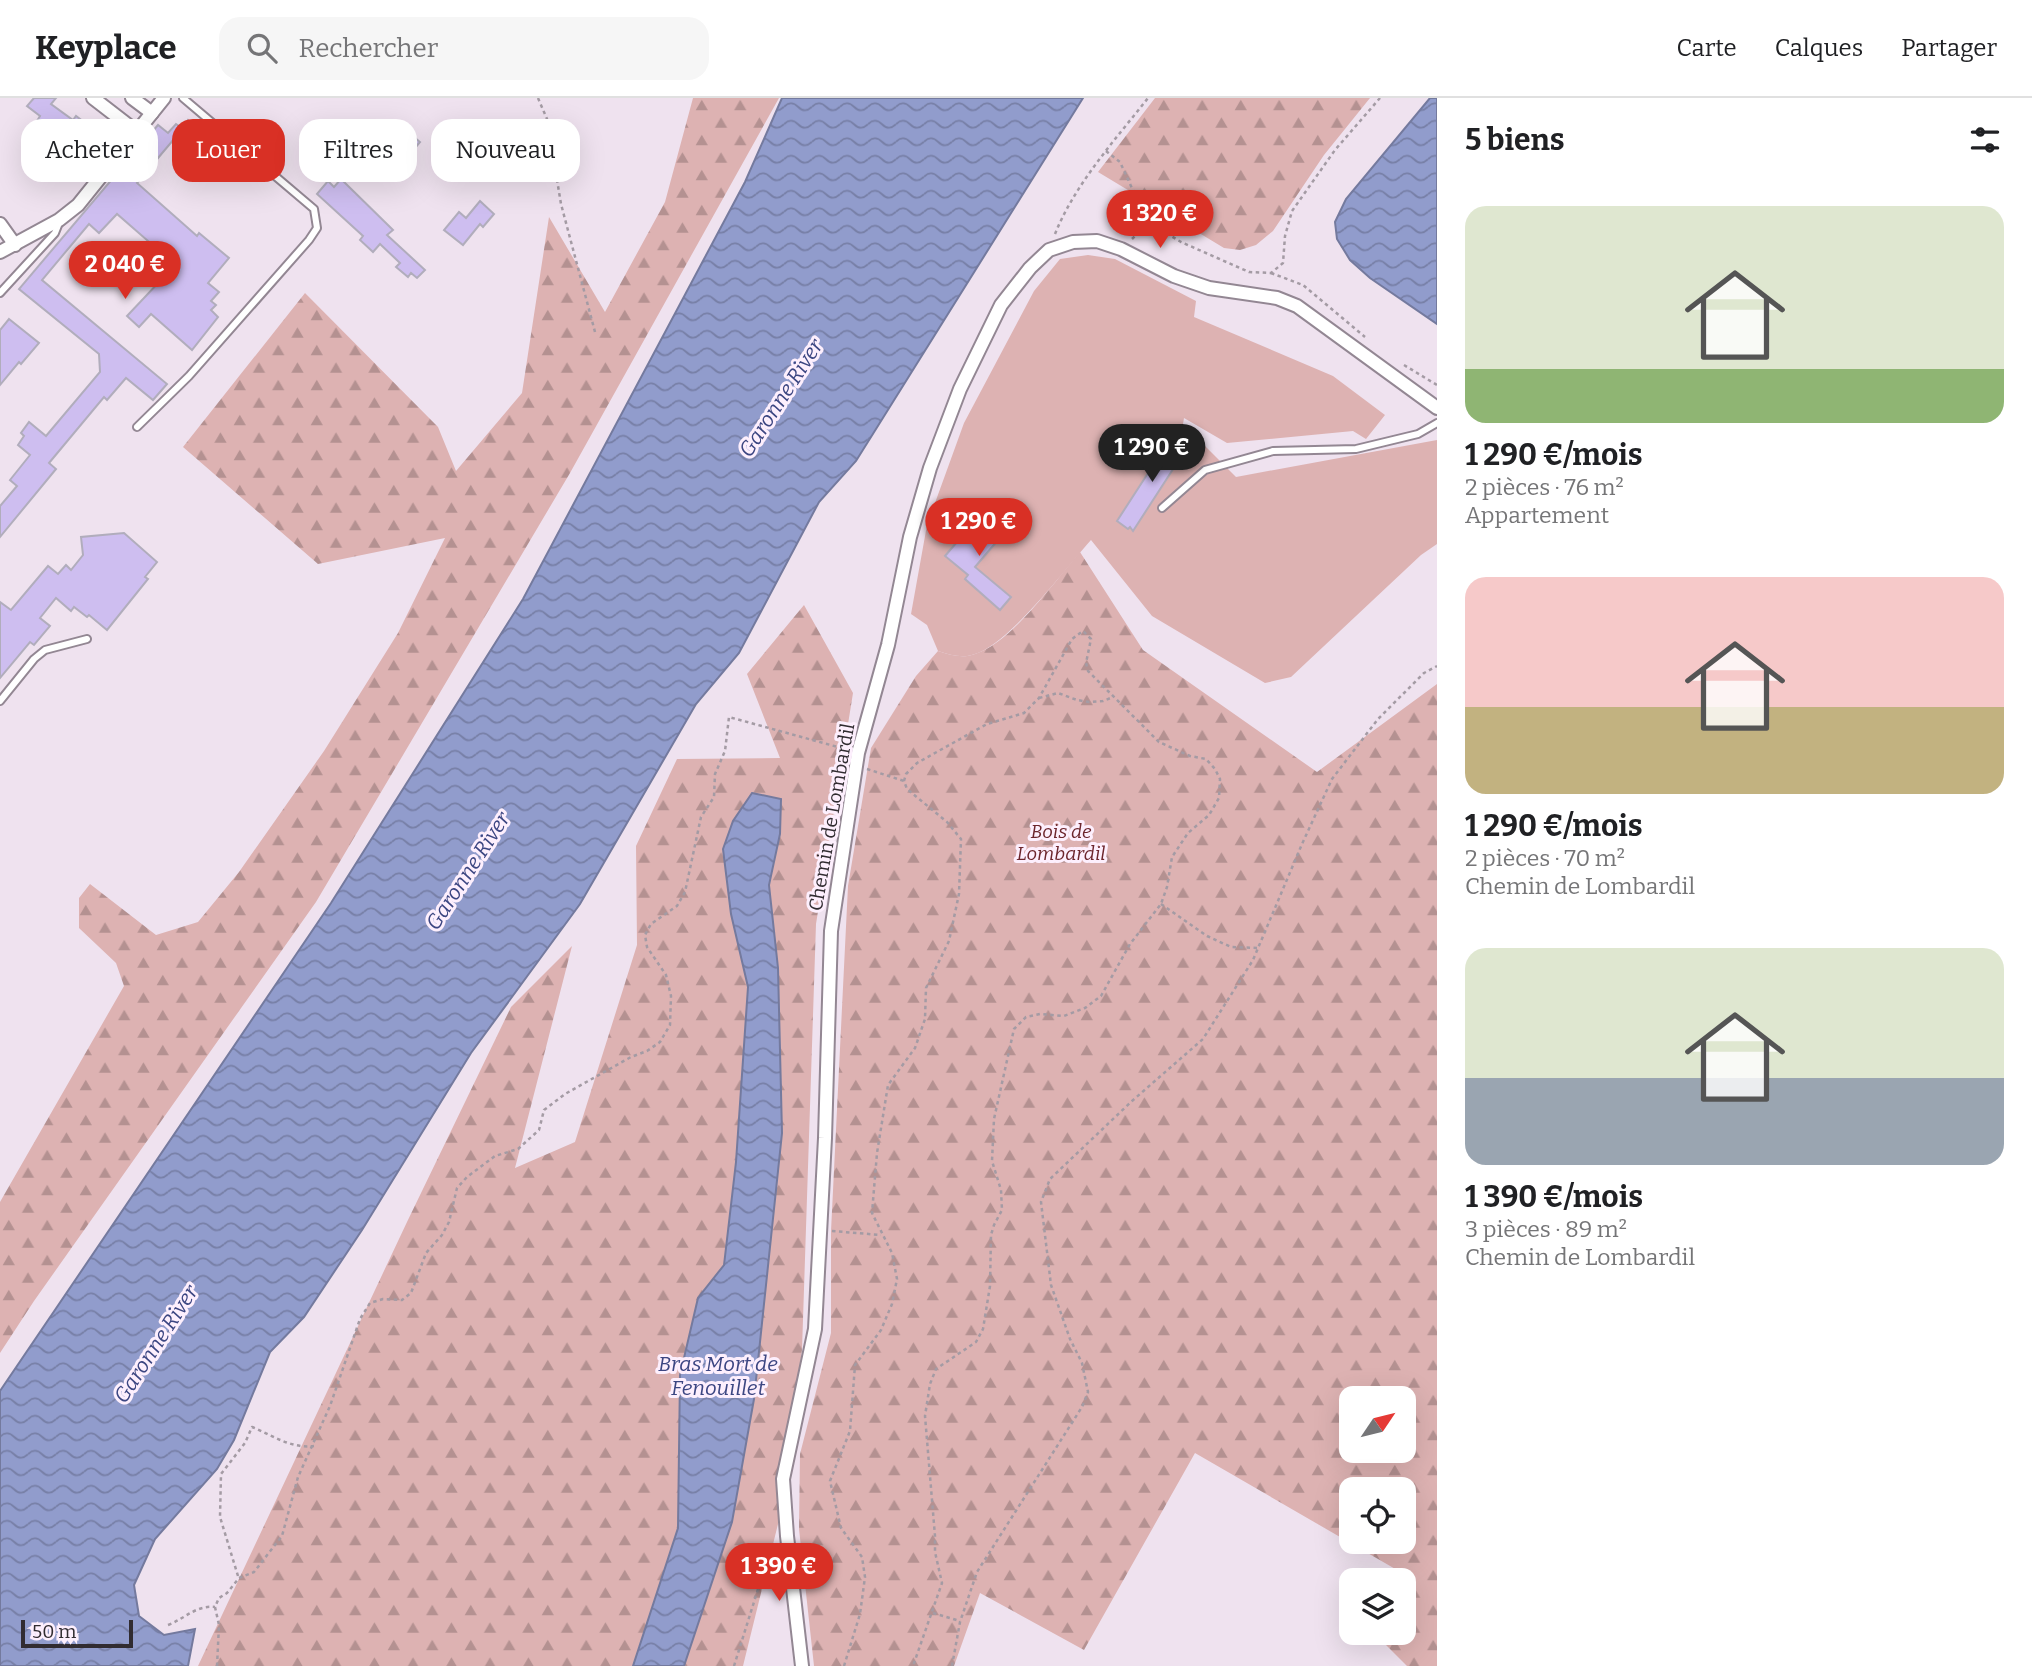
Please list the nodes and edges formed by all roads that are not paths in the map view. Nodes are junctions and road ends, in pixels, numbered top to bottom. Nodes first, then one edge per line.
1 (93, 98) edge
2 (132, 98) edge
3 (164, 98) edge
4 (183, 98) edge
5 (152, 113) junction
6 (120, 119) edge
7 (147, 119) edge
8 (96, 182) edge
9 (60, 220) junction
10 (0, 224) edge
11 (15, 245) junction
12 (0, 252) edge
13 (0, 293) edge
14 (1437, 408) edge
15 (1437, 423) edge
16 (136, 427) dead end
17 (1162, 508) dead end
18 (88, 639) dead end
19 (0, 701) edge
20 (802, 1666) edge

1 - 6 street
2 - 5 street
3 - 5 street
4 - 16 lane
5 - 7 street
8 - 9 street
9 - 11 street
9 - 13 lane
10 - 11 street
11 - 12 street
14 - 20 street, Chemin de Lombardil
15 - 17 lane
18 - 19 lane

